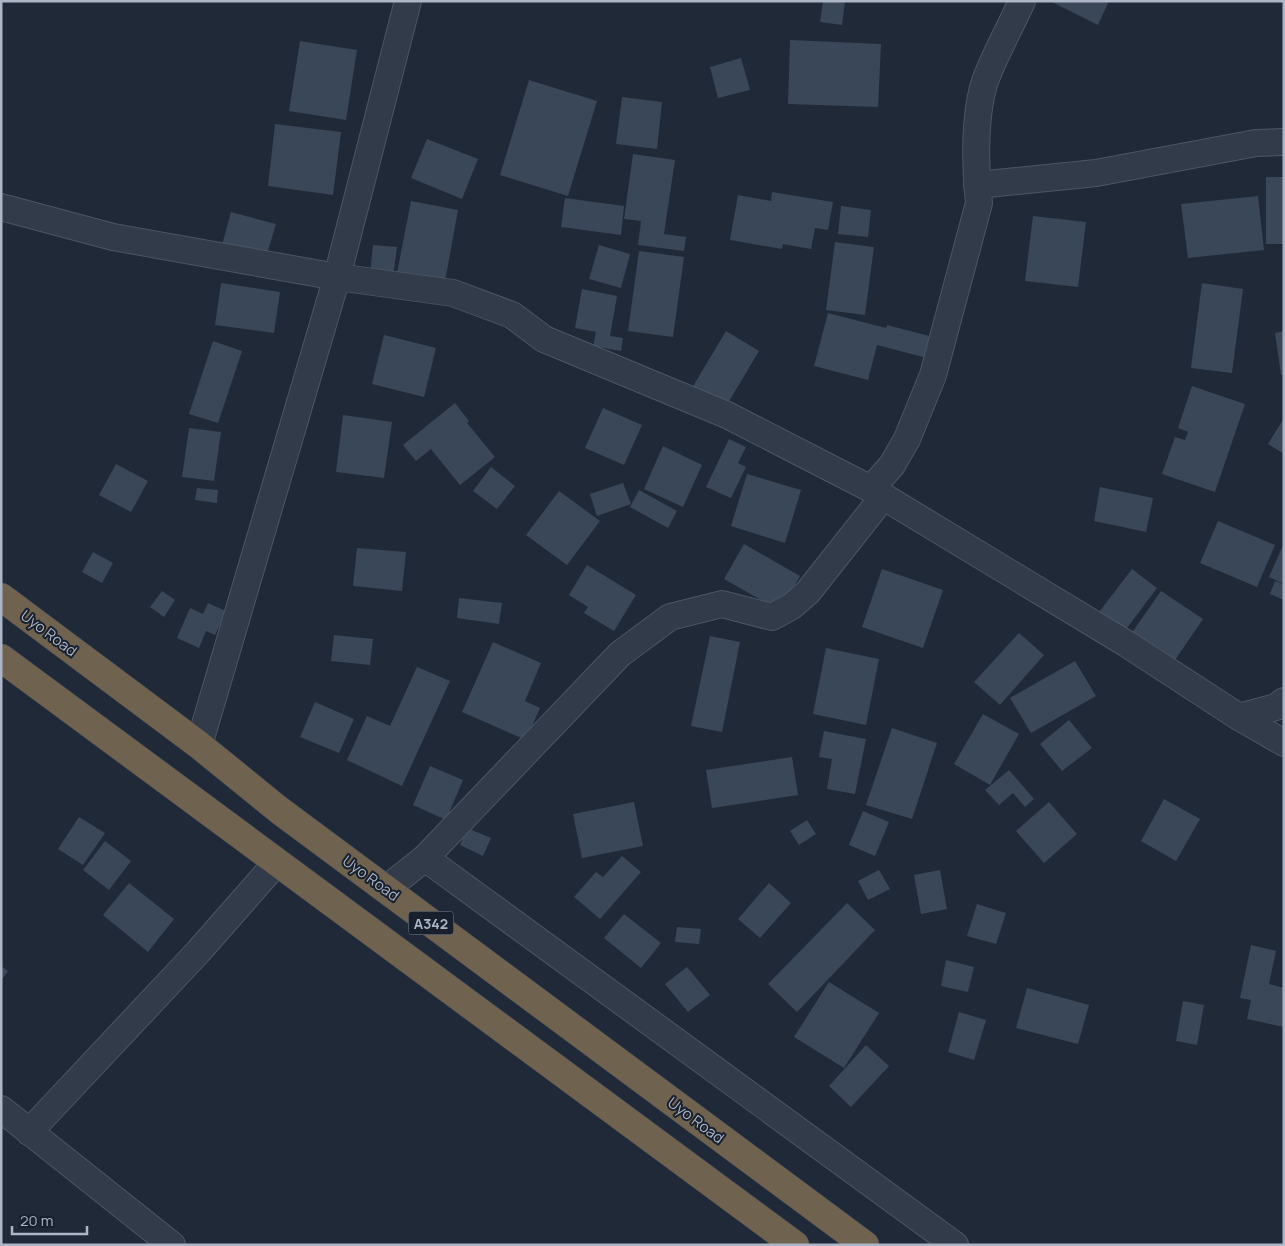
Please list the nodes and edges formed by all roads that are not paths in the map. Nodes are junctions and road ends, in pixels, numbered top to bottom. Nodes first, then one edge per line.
1 (408, 1) edge
2 (1022, 1) edge
3 (1284, 142) edge
4 (977, 186) junction
5 (1, 207) edge
6 (337, 277) junction
7 (877, 493) junction
8 (1, 597) edge
9 (1, 658) edge
10 (1284, 701) edge
11 (1239, 717) junction
12 (1284, 744) edge
13 (199, 745) junction
14 (425, 858) junction
15 (277, 862) junction
16 (386, 889) junction
17 (1, 1109) edge
18 (29, 1132) junction
19 (172, 1245) edge
20 (795, 1245) edge
21 (865, 1245) edge
22 (955, 1245) edge

1 - 6 street
2 - 4 street
3 - 4 street
4 - 7 street
5 - 6 street
6 - 7 street
6 - 13 street
7 - 11 street
7 - 14 street
8 - 13 highway, Uyo Road / A342
9 - 15 highway, A342
10 - 11 street
11 - 12 street
13 - 16 highway, Uyo Road / A342
14 - 16 street
14 - 22 street
15 - 18 street
15 - 20 highway, A342
16 - 21 highway, Uyo Road / A342
17 - 18 street
18 - 19 street

